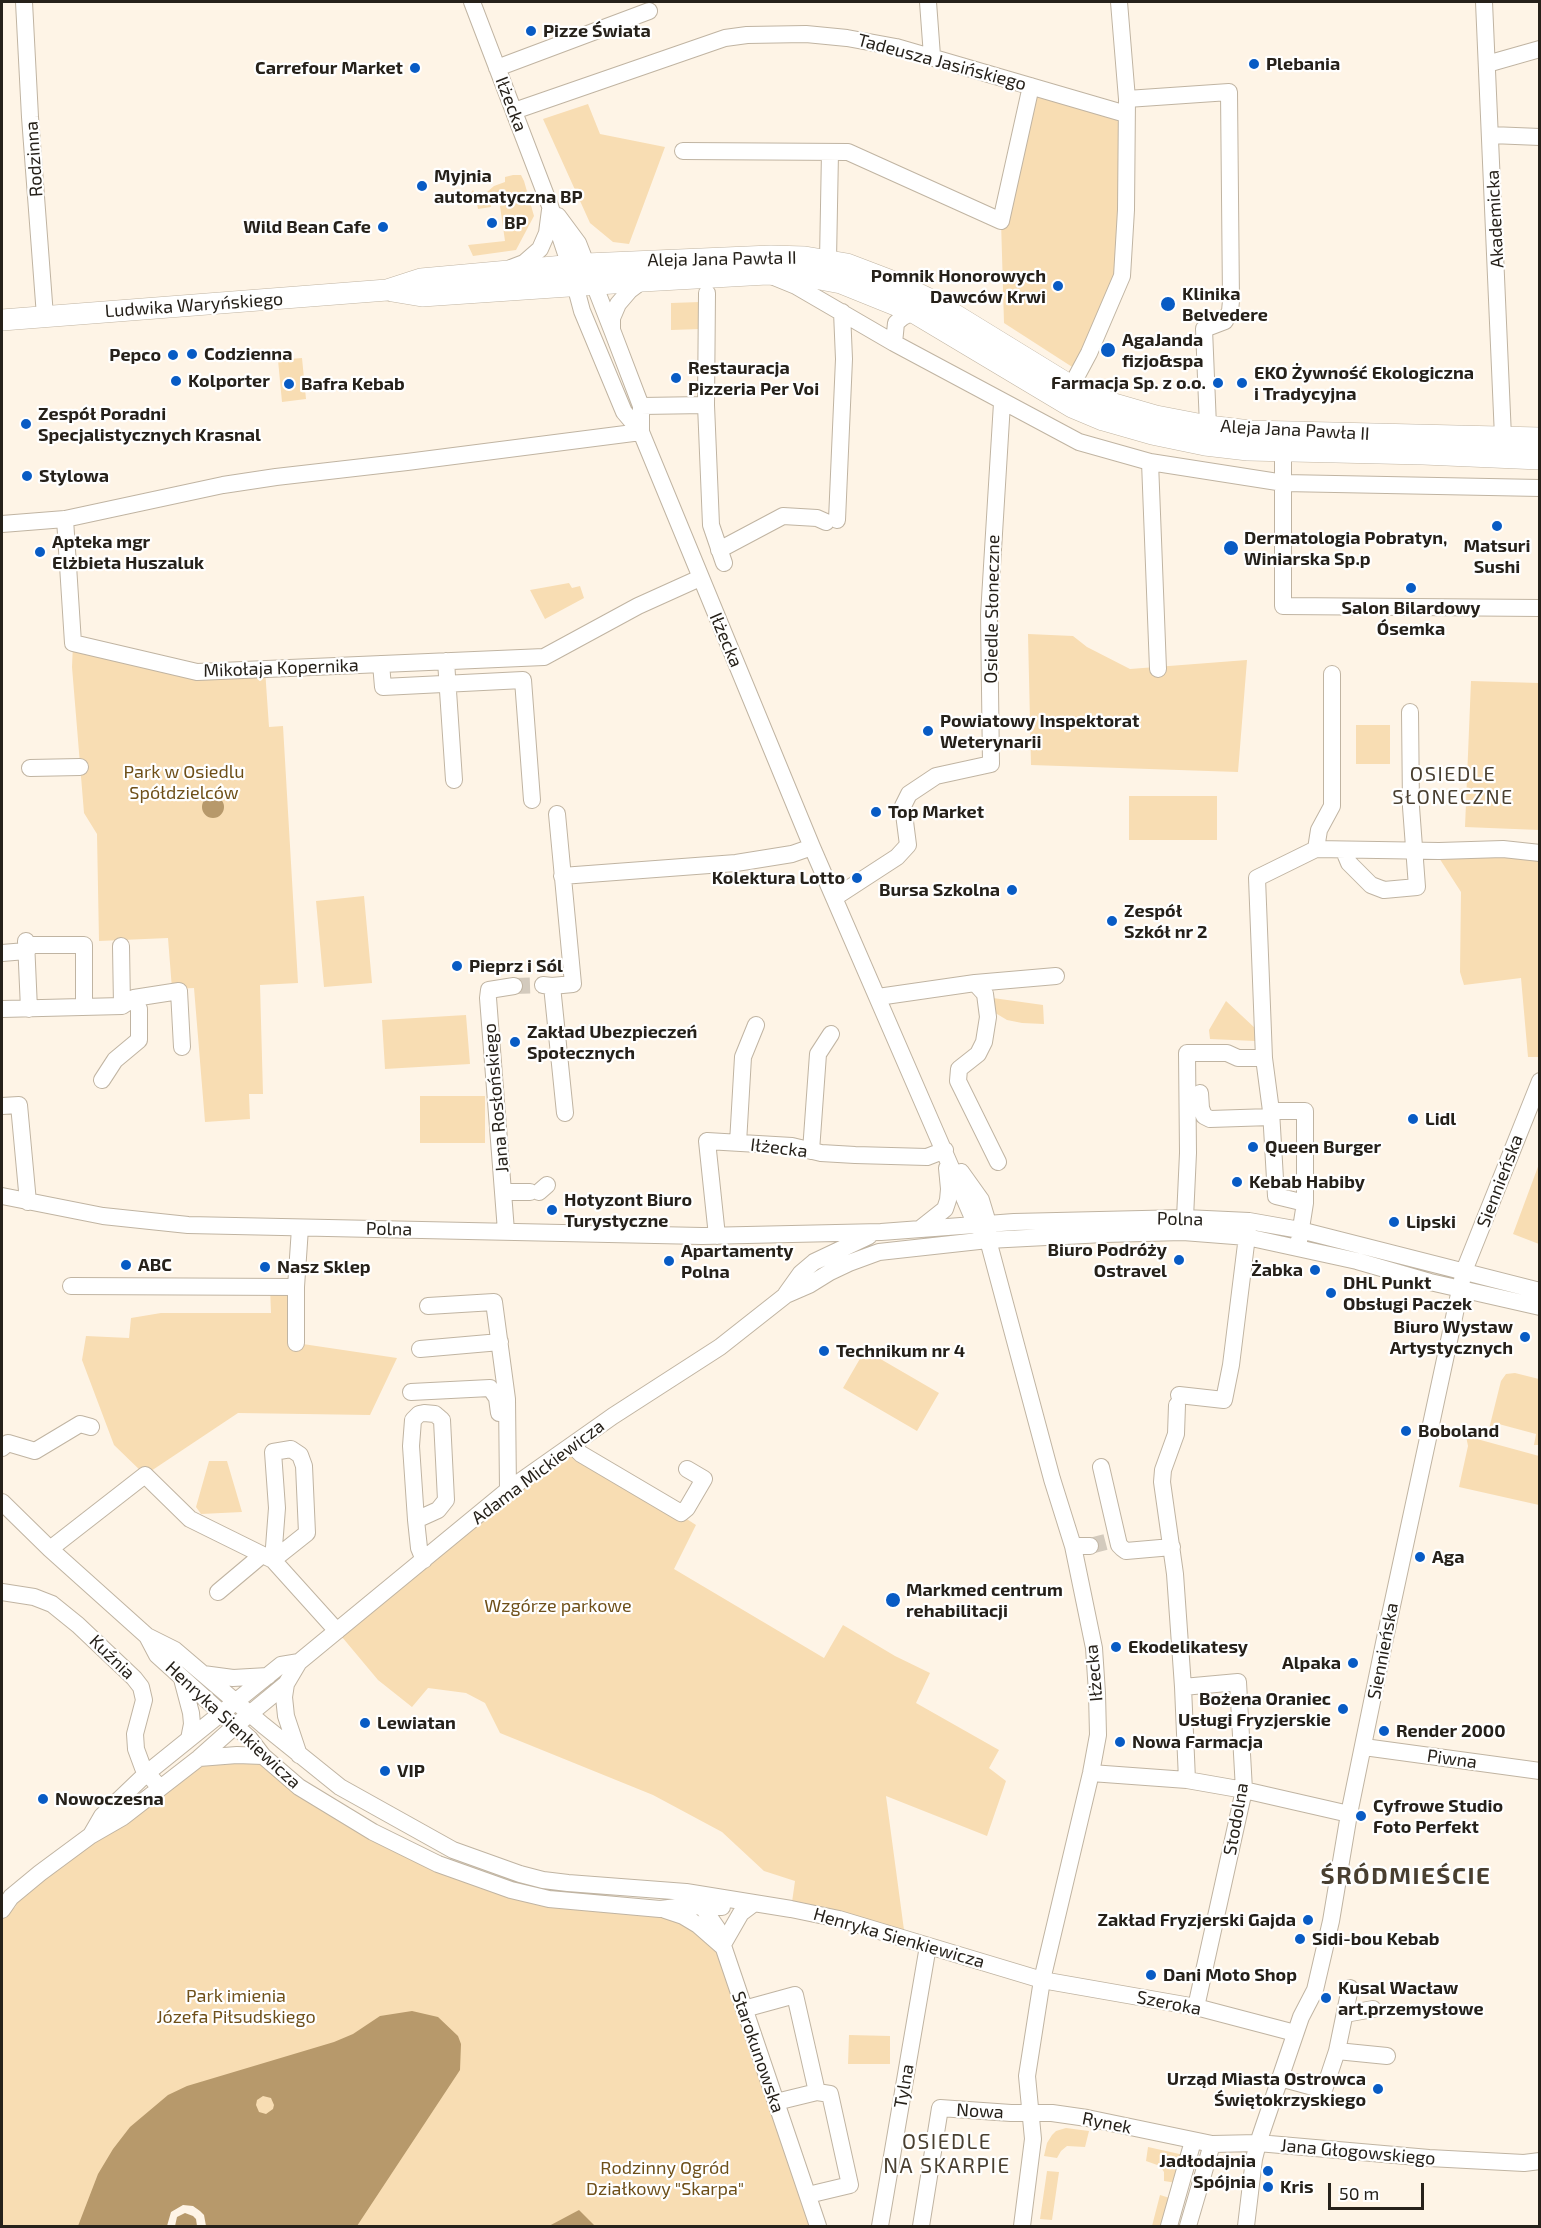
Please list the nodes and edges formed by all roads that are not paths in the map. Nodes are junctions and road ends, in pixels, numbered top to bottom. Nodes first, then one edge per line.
1 (24, 2) edge
2 (472, 2) edge
3 (928, 2) edge
4 (1119, 2) edge
5 (1484, 2) edge
6 (649, 11) dead end
7 (1539, 49) edge
8 (932, 56) junction
9 (1487, 64) junction
10 (497, 68) junction
11 (1031, 86) junction
12 (1126, 107) junction
13 (514, 111) junction
14 (1491, 135) junction
15 (1539, 137) edge
16 (683, 152) dead end
17 (830, 152) junction
18 (550, 206) junction
19 (828, 260) junction
20 (505, 271) junction
21 (767, 274) junction
22 (581, 275) junction
23 (642, 281) junction
24 (387, 290) junction
25 (707, 293) dead end
26 (842, 312) junction
27 (913, 312) junction
28 (45, 316) junction
29 (2, 320) edge
30 (612, 330) junction
31 (894, 344) junction
32 (1067, 394) junction
33 (1002, 403) junction
34 (706, 405) junction
35 (641, 406) junction
36 (1208, 426) junction
37 (641, 432) junction
38 (1503, 437) junction
39 (1539, 438) edge
40 (1283, 442) junction
41 (1539, 459) edge
42 (1150, 462) junction
43 (1284, 483) junction
44 (1539, 488) edge
45 (65, 519) junction
46 (2, 524) edge
47 (700, 578) junction
48 (1539, 608) edge
49 (522, 657) junction
50 (446, 661) junction
51 (381, 664) junction
52 (1158, 669) dead end
53 (1332, 674) dead end
54 (523, 680) junction
55 (448, 684) junction
56 (1410, 712) dead end
57 (80, 767) dead end
58 (30, 768) dead end
59 (454, 780) dead end
60 (532, 800) dead end
61 (557, 814) dead end
62 (812, 847) junction
63 (1316, 849) junction
64 (1344, 851) junction
65 (1414, 851) junction
66 (1539, 853) edge
67 (562, 876) junction
68 (834, 898) junction
69 (26, 945) junction
70 (121, 946) dead end
71 (2, 952) edge
72 (1056, 976) dead end
73 (975, 983) junction
74 (514, 986) tunnel mouth
75 (878, 997) junction
76 (128, 1002) junction
77 (84, 1007) junction
78 (2, 1009) edge
79 (29, 1009) junction
80 (756, 1025) dead end
81 (831, 1034) dead end
82 (182, 1047) dead end
83 (1264, 1058) junction
84 (102, 1080) dead end
85 (1539, 1084) edge
86 (1200, 1093) dead end
87 (2, 1106) edge
88 (565, 1113) dead end
89 (1271, 1114) junction
90 (738, 1143) junction
91 (945, 1150) junction
92 (811, 1151) junction
93 (998, 1162) dead end
94 (539, 1190) dead end
95 (504, 1192) junction
96 (2, 1196) edge
97 (28, 1202) junction
98 (1305, 1203) junction
99 (1185, 1218) junction
100 (982, 1223) junction
101 (1142, 1226) junction
102 (300, 1228) junction
103 (921, 1228) junction
104 (1248, 1229) junction
105 (1300, 1230) junction
106 (506, 1232) junction
107 (881, 1232) junction
108 (812, 1234) junction
109 (779, 1235) junction
110 (717, 1236) junction
111 (988, 1240) junction
112 (1297, 1248) junction
113 (824, 1263) junction
114 (1464, 1270) junction
115 (71, 1286) dead end
116 (296, 1287) junction
117 (1461, 1289) junction
118 (1539, 1291) edge
119 (428, 1306) dead end
120 (1539, 1307) edge
121 (500, 1342) junction
122 (296, 1343) dead end
123 (420, 1349) dead end
124 (411, 1392) dead end
125 (91, 1428) dead end
126 (4, 1440) edge
127 (572, 1444) junction
128 (506, 1455) junction
129 (1101, 1467) dead end
130 (687, 1469) dead end
131 (508, 1490) junction
132 (2, 1502) edge
133 (416, 1520) junction
134 (1073, 1546) junction
135 (1090, 1546) tunnel mouth
136 (1172, 1547) junction
137 (50, 1549) junction
138 (267, 1558) junction
139 (424, 1560) junction
140 (2, 1592) edge
141 (218, 1592) dead end
142 (337, 1630) junction
143 (147, 1636) junction
144 (299, 1662) junction
145 (202, 1674) junction
146 (268, 1676) junction
147 (182, 1678) junction
148 (286, 1684) junction
149 (1183, 1687) junction
150 (235, 1702) junction
151 (221, 1713) junction
152 (249, 1713) junction
153 (235, 1726) junction
154 (189, 1739) junction
155 (1364, 1747) junction
156 (300, 1755) junction
157 (263, 1756) junction
158 (199, 1758) junction
159 (1539, 1771) edge
160 (147, 1773) junction
161 (1091, 1773) junction
162 (1187, 1780) junction
163 (160, 1788) junction
164 (1244, 1790) junction
165 (1349, 1814) junction
166 (90, 1836) junction
167 (692, 1893) junction
168 (5, 1903) edge
169 (753, 1904) junction
170 (702, 1907) junction
171 (660, 1909) junction
172 (722, 1946) junction
173 (928, 1946) junction
174 (1042, 1980) junction
175 (1350, 1988) dead end
176 (1196, 2007) junction
177 (744, 2009) junction
178 (1373, 2009) dead end
179 (1345, 2014) junction
180 (1295, 2033) junction
181 (1337, 2051) junction
182 (1387, 2056) dead end
183 (1280, 2078) junction
184 (818, 2092) junction
185 (776, 2102) junction
186 (1031, 2111) junction
187 (1193, 2141) junction
188 (1258, 2143) junction
189 (1212, 2144) junction
190 (1539, 2161) edge
191 (808, 2195) junction
192 (818, 2226) edge
193 (880, 2226) edge
194 (921, 2226) edge
195 (1022, 2226) edge
196 (1169, 2226) edge
197 (1188, 2226) edge
198 (1246, 2226) edge

1 - 28 street, Rodzinna
2 - 10 street, Iłżecka
3 - 8 street
4 - 12 street
5 - 9 street, Akademicka
6 - 10 street
7 - 9 street
8 - 11 street, Tadeusza Jasińskiego
8 - 13 street, Tadeusza Jasińskiego
9 - 14 street, Akademicka
10 - 13 street, Iłżecka
11 - 12 street, Tadeusza Jasińskiego
11 - 17 street
12 - 32 street
12 - 36 street
13 - 18 street, Iłżecka
14 - 15 street
14 - 38 street, Akademicka
16 - 17 street
17 - 19 street
18 - 20 street, Ludwika Waryńskiego
18 - 22 street, Iłżecka
19 - 22 main road, Aleja Jana Pawła II
19 - 32 main road, Aleja Jana Pawła II
20 - 22 main road, Ludwika Waryńskiego
20 - 24 main road, Ludwika Waryńskiego
21 - 23 main road, Aleja Jana Pawła II
21 - 26 street
21 - 27 main road, Aleja Jana Pawła II
22 - 23 main road, Aleja Jana Pawła II
22 - 24 main road, Ludwika Waryńskiego
22 - 30 street, Iłżecka
22 - 37 street, Iłżecka
23 - 30 street, Aleja Jana Pawła II
24 - 28 main road, Ludwika Waryńskiego
25 - 34 street
26 - 31 street
26 - 34 street
27 - 31 street
27 - 32 main road, Aleja Jana Pawła II
28 - 29 main road, Ludwika Waryńskiego
30 - 35 street, Iłżecka
31 - 33 street
32 - 36 main road, Aleja Jana Pawła II
32 - 40 main road, Aleja Jana Pawła II
33 - 42 street
33 - 68 street, Osiedle Słoneczne
34 - 35 street
35 - 37 street, Iłżecka
36 - 40 main road, Aleja Jana Pawła II
37 - 45 street
37 - 47 street, Iłżecka
38 - 39 main road, Aleja Jana Pawła II
38 - 40 main road, Aleja Jana Pawła II
40 - 41 main road, Aleja Jana Pawła II
40 - 43 street
42 - 43 street
42 - 52 street
43 - 44 street
43 - 48 street
45 - 46 street
45 - 51 street, Mikołaja Kopernika
47 - 49 street, Mikołaja Kopernika
47 - 62 street, Iłżecka
49 - 50 street, Mikołaja Kopernika
49 - 54 street
50 - 51 street, Mikołaja Kopernika
50 - 55 street
51 - 55 street
53 - 63 street
54 - 55 street
54 - 60 street
55 - 59 street
56 - 65 street
57 - 58 street
61 - 67 street
62 - 67 street
62 - 68 street, Iłżecka
63 - 64 street
63 - 83 street
64 - 65 street
64 - 65 street
65 - 66 street
67 - 88 street
68 - 75 street, Iłżecka
69 - 71 street
69 - 77 street
69 - 79 street
70 - 76 street
72 - 73 street
73 - 75 street
73 - 93 street
74 - 95 street, Jana Rosłońskiego
75 - 91 street, Iłżecka
76 - 77 street
76 - 82 street
76 - 84 street
77 - 79 street
78 - 79 street
80 - 90 street
81 - 92 street
83 - 89 street
83 - 99 street
85 - 114 street, Siennieńska
86 - 89 street
87 - 97 street
89 - 98 street
89 - 98 street
90 - 92 street, Iłżecka
90 - 110 street, Iłżecka
91 - 92 street, Iłżecka
91 - 100 street, Iłżecka
91 - 103 street, Iłżecka
94 - 95 street
95 - 106 street, Jana Rosłońskiego
96 - 97 street, Polna
97 - 102 street, Polna
98 - 105 street
99 - 101 street, Polna
99 - 104 street, Polna
100 - 101 street, Polna
100 - 103 street, Polna
100 - 111 street, Iłżecka
101 - 104 street, Polna
101 - 111 street, Polna
102 - 106 street, Polna
102 - 116 street
103 - 107 street, Polna
104 - 105 street, Polna
104 - 112 street, Polna
104 - 136 street
105 - 112 street
105 - 114 street, Polna
106 - 110 street, Polna
107 - 108 street, Polna
107 - 113 street, Adama Mickiewicza
108 - 109 street, Polna
108 - 113 street
109 - 110 street, Polna
109 - 113 street
111 - 113 street, Adama Mickiewicza
111 - 134 street, Iłżecka
112 - 117 street, Polna
113 - 127 street, Adama Mickiewicza
114 - 117 street, Siennieńska
114 - 118 street, Polna
115 - 116 street
116 - 122 street
117 - 120 street, Polna
117 - 155 street, Siennieńska
119 - 121 street
121 - 123 street
121 - 128 street
124 - 128 street
125 - 126 street
127 - 130 street
127 - 131 street, Adama Mickiewicza
128 - 131 street
129 - 136 street
131 - 139 street, Adama Mickiewicza
132 - 137 street, Henryka Sienkiewicza
133 - 133 street
133 - 139 street
134 - 135 street
134 - 161 street, Iłżecka
136 - 149 street
137 - 138 street
137 - 143 street, Henryka Sienkiewicza
138 - 138 street
138 - 141 street
138 - 142 street
139 - 142 street, Adama Mickiewicza
140 - 160 street, Kuźnia
142 - 144 street, Adama Mickiewicza
143 - 145 street, Henryka Sienkiewicza
143 - 147 street, Henryka Sienkiewicza
144 - 146 street, Adama Mickiewicza
144 - 148 street, Adama Mickiewicza
145 - 146 street
145 - 150 street, Henryka Sienkiewicza
146 - 150 street, Adama Mickiewicza
147 - 151 street, Henryka Sienkiewicza
147 - 154 street
148 - 152 street, Adama Mickiewicza
148 - 156 street
149 - 162 street
149 - 164 street, Stodolna
150 - 151 street, Adama Mickiewicza
150 - 152 street, Henryka Sienkiewicza
151 - 153 street, Henryka Sienkiewicza
151 - 154 street, Adama Mickiewicza
152 - 153 street, Adama Mickiewicza
152 - 156 street, Henryka Sienkiewicza
153 - 157 street, Henryka Sienkiewicza
153 - 158 street, Adama Mickiewicza
154 - 160 street, Adama Mickiewicza
155 - 159 street, Piwna
155 - 165 street, Siennieńska
156 - 167 street, Henryka Sienkiewicza
157 - 158 street
157 - 171 street, Henryka Sienkiewicza
158 - 163 street, Adama Mickiewicza
160 - 163 street, Kuźnia
160 - 166 street, Adama Mickiewicza
161 - 162 street
161 - 174 street, Iłżecka
162 - 164 street
163 - 166 street, Adama Mickiewicza
164 - 165 street
164 - 176 street, Stodolna
165 - 180 street, Siennieńska
166 - 168 street, Adama Mickiewicza
167 - 169 street, Henryka Sienkiewicza
167 - 170 street
169 - 170 street, Henryka Sienkiewicza
169 - 172 street
169 - 173 street, Henryka Sienkiewicza
170 - 171 street, Henryka Sienkiewicza
170 - 172 street
171 - 172 street, Starokunowska
172 - 177 street, Starokunowska
173 - 174 street, Henryka Sienkiewicza
173 - 193 street, Tylna
174 - 176 street, Szeroka
174 - 186 street, Iłżecka
175 - 179 street
176 - 180 street, Szeroka
177 - 184 street
177 - 185 street, Starokunowska
178 - 179 street
179 - 181 street
180 - 183 street, Siennieńska
181 - 182 street
181 - 183 street
183 - 188 street, Siennieńska
184 - 185 street
184 - 191 street
185 - 191 street, Starokunowska
186 - 187 street, Rynek
186 - 194 street, Nowa
186 - 195 street
187 - 189 street, Rynek
187 - 196 street
188 - 189 street, Jana Głogowskiego
188 - 190 street, Jana Głogowskiego
188 - 198 street, Siennieńska
189 - 197 street
191 - 192 street, Starokunowska

